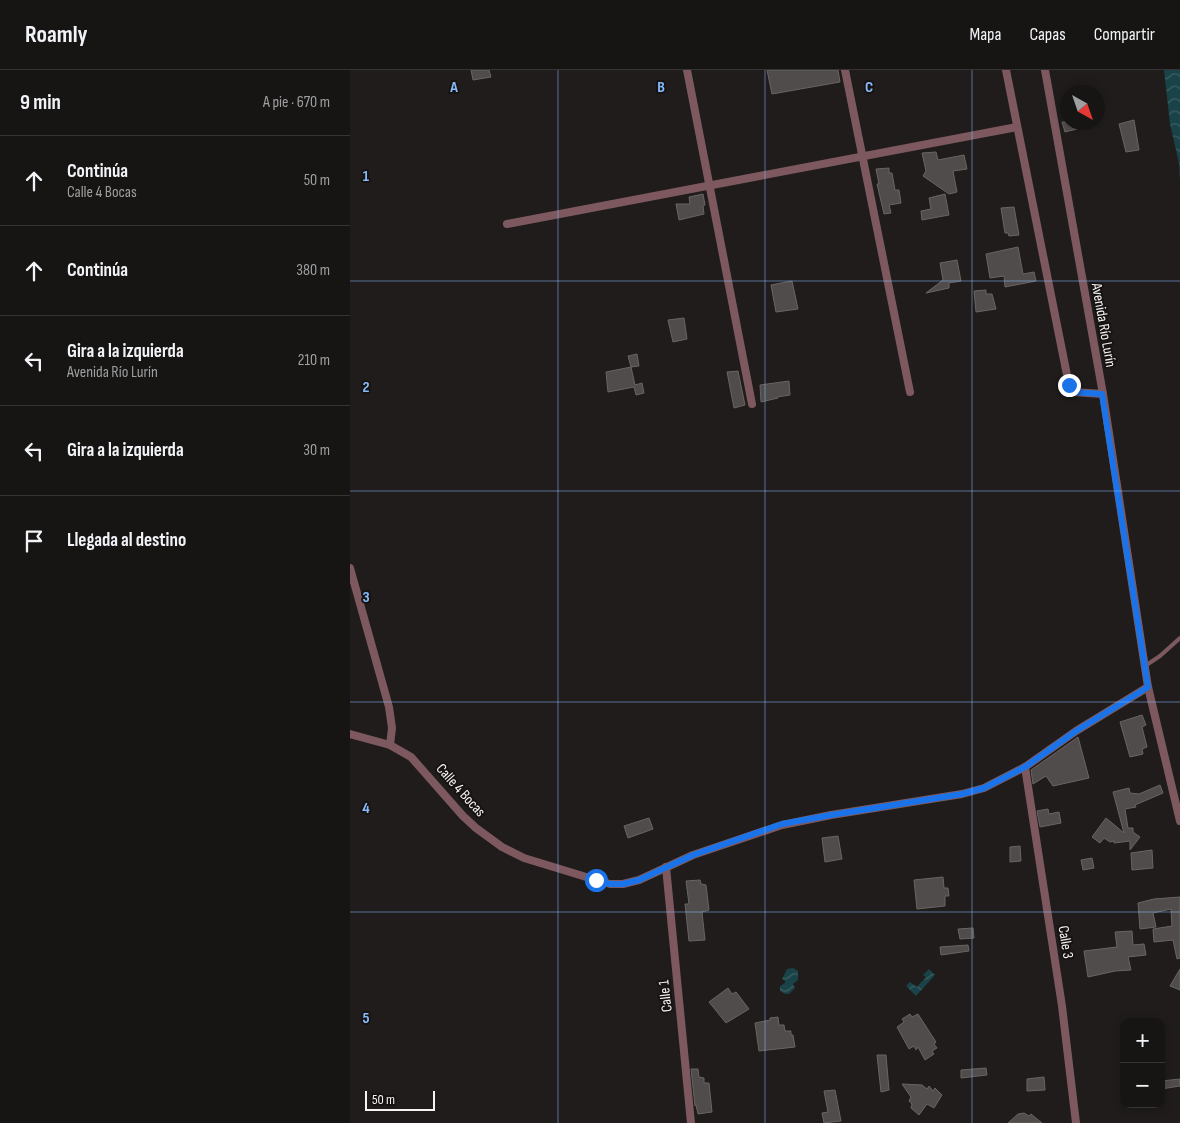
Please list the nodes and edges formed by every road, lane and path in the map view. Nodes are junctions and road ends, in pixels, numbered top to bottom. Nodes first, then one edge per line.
1 (687, 70) edge
2 (845, 70) edge
3 (1006, 70) edge
4 (1044, 70) edge
5 (1017, 127) junction
6 (862, 156) junction
7 (710, 185) junction
8 (507, 224) dead end
9 (910, 392) dead end
10 (1102, 394) junction
11 (752, 404) dead end
12 (350, 568) edge
13 (1180, 638) edge
14 (1144, 666) junction
15 (1148, 687) junction
16 (350, 734) edge
17 (390, 745) junction
18 (1025, 767) junction
19 (1180, 821) edge
20 (666, 867) junction
21 (691, 1123) edge
22 (1076, 1123) edge

1 - 7 street
2 - 6 street
3 - 5 street
4 - 10 street, Avenida Río Lurín
5 - 6 street
5 - 10 street
6 - 7 street
6 - 9 street
7 - 8 street
7 - 11 street
10 - 14 street, Avenida Río Lurín
12 - 17 street
13 - 14 lane
14 - 15 street, Avenida Río Lurín
15 - 18 street, Calle 4 Bocas
15 - 19 street, Avenida Río Lurín
16 - 17 street, Calle 4 Bocas
17 - 20 street, Calle 4 Bocas
18 - 20 street, Calle 4 Bocas
18 - 22 street, Calle 3
20 - 21 street, Calle 1

